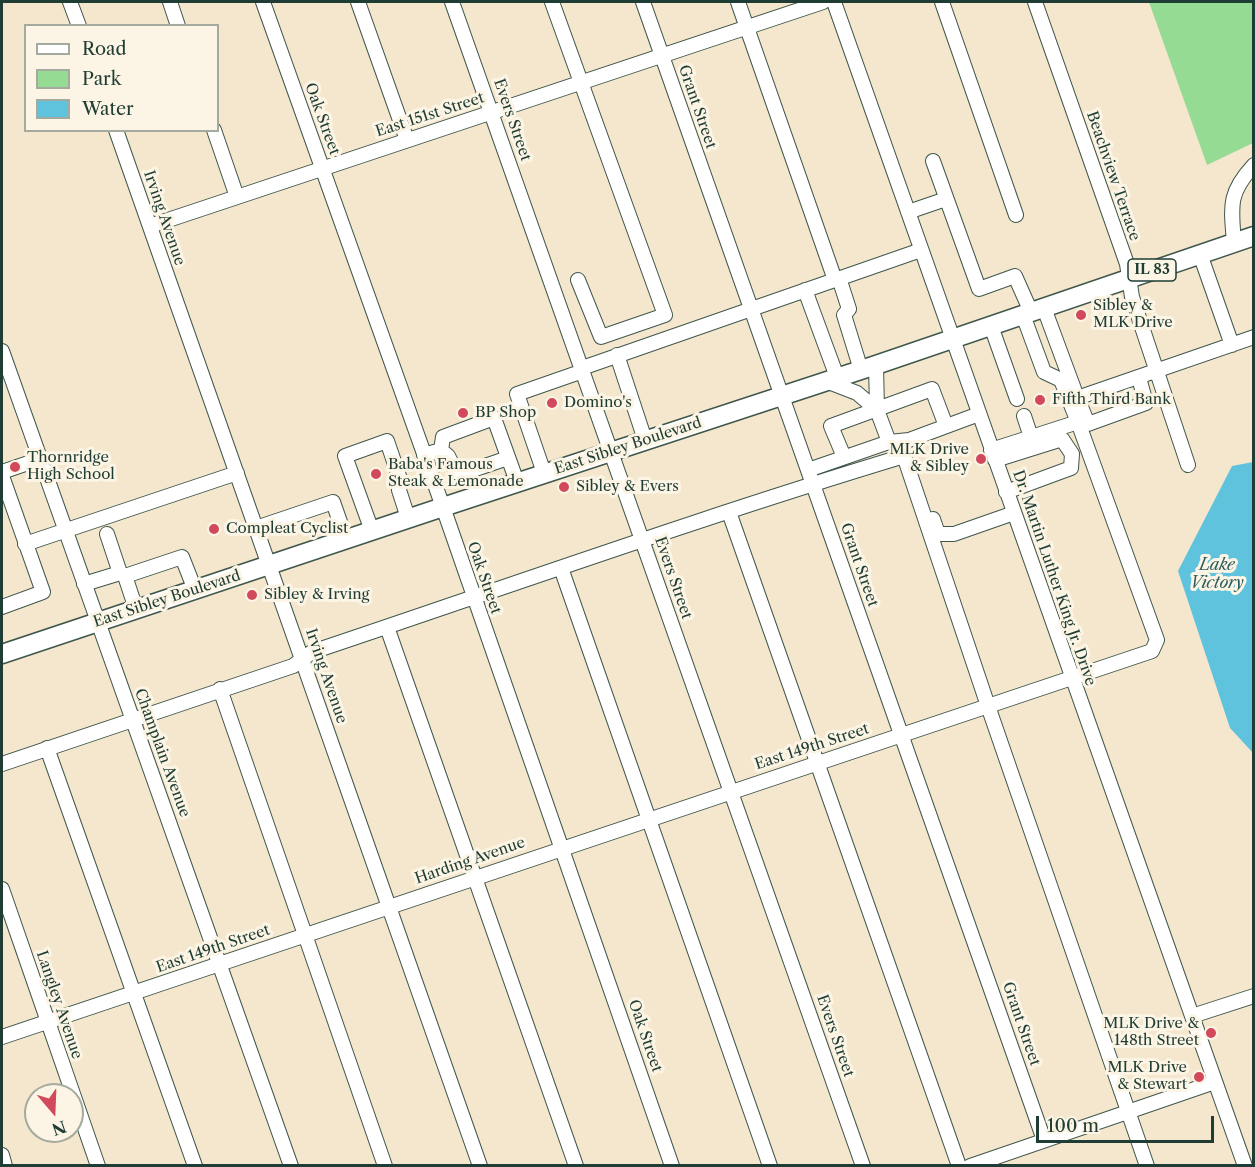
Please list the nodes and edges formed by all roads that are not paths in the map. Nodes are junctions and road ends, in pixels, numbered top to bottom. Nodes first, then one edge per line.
1 (70, 2) edge
2 (170, 2) edge
3 (263, 2) edge
4 (358, 2) edge
5 (452, 2) edge
6 (552, 2) edge
7 (643, 2) edge
8 (738, 2) edge
9 (824, 2) edge
10 (834, 2) edge
11 (942, 2) edge
12 (1035, 2) edge
13 (78, 24) edge
14 (177, 24) edge
15 (747, 27) junction
16 (662, 55) junction
17 (581, 82) junction
18 (491, 112) junction
19 (117, 132) edge
20 (215, 132) edge
21 (407, 140) junction
22 (933, 161) dead end
23 (1254, 165) edge
24 (322, 169) junction
25 (237, 197) junction
26 (946, 199) junction
27 (908, 212) junction
28 (1016, 215) dead end
29 (150, 226) junction
30 (1254, 236) edge
31 (1234, 242) junction
32 (921, 250) junction
33 (1200, 254) junction
34 (1129, 278) junction
35 (837, 279) junction
36 (578, 280) dead end
37 (805, 290) junction
38 (751, 309) junction
39 (1033, 311) junction
40 (991, 326) junction
41 (1254, 337) edge
42 (952, 339) junction
43 (1232, 345) junction
44 (2, 351) edge
45 (617, 355) junction
46 (869, 368) junction
47 (582, 369) junction
48 (1157, 372) junction
49 (1139, 378) junction
50 (832, 379) junction
51 (782, 395) junction
52 (1077, 398) junction
53 (1017, 399) dead end
54 (877, 410) junction
55 (979, 414) junction
56 (1024, 416) dead end
57 (1082, 424) junction
58 (946, 426) junction
59 (1031, 437) junction
60 (645, 440) junction
61 (909, 440) junction
62 (889, 442) junction
63 (441, 450) junction
64 (611, 451) junction
65 (424, 455) junction
66 (993, 455) junction
67 (844, 457) junction
68 (508, 458) junction
69 (40, 459) junction
70 (1188, 465) dead end
71 (808, 470) junction
72 (237, 473) junction
73 (544, 473) junction
74 (2, 474) edge
75 (518, 482) junction
76 (813, 484) junction
77 (1006, 492) junction
78 (443, 507) junction
79 (729, 512) junction
80 (1014, 513) junction
81 (408, 518) junction
82 (256, 528) junction
83 (66, 531) junction
84 (372, 531) junction
85 (107, 534) dead end
86 (346, 539) junction
87 (642, 541) junction
88 (25, 544) junction
89 (269, 565) junction
90 (561, 568) junction
91 (122, 574) junction
92 (84, 584) junction
93 (195, 590) junction
94 (473, 597) junction
95 (2, 607) edge
96 (136, 609) junction
97 (98, 622) junction
98 (387, 627) junction
99 (2, 654) edge
100 (302, 659) junction
101 (1072, 678) junction
102 (220, 689) junction
103 (988, 706) junction
104 (133, 719) junction
105 (901, 735) junction
106 (47, 748) junction
107 (818, 762) junction
108 (2, 764) edge
109 (731, 791) junction
110 (648, 819) junction
111 (561, 848) junction
112 (475, 877) junction
113 (2, 889) edge
114 (389, 906) junction
115 (306, 934) junction
116 (220, 964) junction
117 (134, 993) junction
118 (1254, 996) edge
119 (1192, 1016) junction
120 (48, 1021) junction
121 (2, 1037) edge
122 (1215, 1082) junction
123 (1128, 1112) junction
124 (1044, 1140) junction
125 (2, 1155) edge
126 (5, 1166) edge
127 (98, 1166) edge
128 (195, 1166) edge
129 (291, 1166) edge
130 (386, 1166) edge
131 (480, 1166) edge
132 (576, 1166) edge
133 (672, 1166) edge
134 (770, 1166) edge
135 (863, 1166) edge
136 (959, 1166) edge
137 (970, 1166) edge
138 (1147, 1166) edge
139 (1245, 1166) edge

1 - 13 street
2 - 14 street
3 - 24 street, Oak Street
4 - 21 street
5 - 18 street, Evers Street
6 - 17 street
7 - 16 street, Grant Street
8 - 15 street
9 - 15 street, East 151st Street
10 - 27 street, Dr. Martin Luther King Jr. Drive
11 - 28 street
12 - 34 street, Beachview Terrace
15 - 16 street, East 151st Street
15 - 35 street
16 - 17 street, East 151st Street
16 - 38 street, Grant Street
17 - 18 street, East 151st Street
17 - 36 street
18 - 21 street, East 151st Street
18 - 47 street, Evers Street
19 - 29 street, Irving Avenue
20 - 25 street
21 - 24 street, East 151st Street
22 - 26 street
23 - 31 street
24 - 25 street, East 151st Street
24 - 65 street, Oak Street
25 - 29 street, East 151st Street
26 - 27 street
26 - 39 street
27 - 32 street, Dr. Martin Luther King Jr. Drive
29 - 72 street, Irving Avenue
30 - 31 main road, East Sibley Boulevard / IL 83
31 - 33 main road, East Sibley Boulevard / IL 83
32 - 35 street
32 - 42 street, Dr. Martin Luther King Jr. Drive
33 - 34 main road, East Sibley Boulevard / IL 83
33 - 43 street
34 - 39 main road, East Sibley Boulevard / IL 83
34 - 48 street, Beachview Terrace
35 - 37 street
35 - 46 street
37 - 38 street
37 - 50 street
38 - 45 street
38 - 51 street, Grant Street
39 - 40 main road, East Sibley Boulevard / IL 83
39 - 52 street
39 - 57 street
40 - 42 main road, East Sibley Boulevard / IL 83
40 - 53 street
41 - 43 street
42 - 46 main road, East Sibley Boulevard / IL 83
42 - 55 street, Dr. Martin Luther King Jr. Drive
43 - 48 street
44 - 69 street, Champlain Avenue
45 - 47 street
45 - 60 street
46 - 50 main road, East Sibley Boulevard / IL 83
46 - 54 street
47 - 64 street, Evers Street
47 - 73 street
48 - 49 street
48 - 70 street, Beachview Terrace
49 - 52 street
49 - 57 street
50 - 51 main road, East Sibley Boulevard / IL 83
50 - 54 street
51 - 60 main road, East Sibley Boulevard / IL 83
51 - 71 street, Grant Street
52 - 57 street
54 - 58 street
54 - 62 street
54 - 67 street
55 - 58 street
55 - 66 street, Dr. Martin Luther King Jr. Drive
56 - 59 street
57 - 59 street
57 - 101 street, East 149th Street
58 - 61 street
59 - 66 street
60 - 64 main road, East Sibley Boulevard / IL 83
61 - 62 street
61 - 80 street
62 - 67 street
63 - 65 street
63 - 68 street
63 - 68 street
64 - 73 main road, East Sibley Boulevard / IL 83
64 - 87 street, Evers Street
65 - 78 street, Oak Street
66 - 77 street, Dr. Martin Luther King Jr. Drive
66 - 77 street
67 - 71 street
68 - 75 street
69 - 74 street
69 - 83 street, Champlain Avenue
71 - 76 street, Grant Street
72 - 82 street, Irving Avenue
72 - 83 street
73 - 75 main road, East Sibley Boulevard / IL 83
74 - 88 street
75 - 78 main road, East Sibley Boulevard / IL 83
76 - 79 street
76 - 103 street
76 - 105 street, Grant Street
77 - 80 street, Dr. Martin Luther King Jr. Drive
78 - 81 main road, East Sibley Boulevard / IL 83
78 - 94 street, Oak Street
79 - 87 street
79 - 107 street
80 - 101 street, Dr. Martin Luther King Jr. Drive
81 - 84 main road, East Sibley Boulevard / IL 83
81 - 84 street
82 - 86 street
82 - 89 street, Irving Avenue
83 - 88 street
83 - 92 street, Champlain Avenue
84 - 86 main road, East Sibley Boulevard / IL 83
85 - 91 street
86 - 89 main road, East Sibley Boulevard / IL 83
87 - 90 street
87 - 109 street, Evers Street
88 - 95 street
89 - 93 main road, East Sibley Boulevard / IL 83
89 - 100 street, Irving Avenue
90 - 94 street
90 - 110 street
91 - 92 street
91 - 93 street
91 - 96 street
92 - 97 street, Champlain Avenue
93 - 96 main road, East Sibley Boulevard / IL 83
94 - 98 street
94 - 111 street, Oak Street
96 - 97 main road, East Sibley Boulevard / IL 83
97 - 99 main road, East Sibley Boulevard / IL 83
97 - 104 street, Champlain Avenue
98 - 100 street
98 - 112 street
100 - 102 street
100 - 114 street, Irving Avenue
101 - 103 street, East 149th Street
101 - 119 street, Dr. Martin Luther King Jr. Drive
102 - 104 street
102 - 115 street
103 - 105 street, East 149th Street
103 - 123 street
104 - 106 street
104 - 116 street, Champlain Avenue
105 - 107 street, East 149th Street
105 - 124 street, Grant Street
106 - 108 street
106 - 117 street
107 - 109 street, East 149th Street
107 - 136 street
109 - 110 street, East 149th Street
109 - 135 street, Evers Street
110 - 111 street, East 149th Street
110 - 134 street
111 - 112 street, Harding Avenue
111 - 133 street, Oak Street
112 - 114 street, Harding Avenue
112 - 132 street
113 - 120 street, Langley Avenue
114 - 115 street, East 149th Street
114 - 131 street, Irving Avenue
115 - 116 street, East 149th Street
115 - 130 street
116 - 117 street, East 149th Street
116 - 129 street, Champlain Avenue
117 - 120 street, East 149th Street
117 - 128 street
118 - 119 street
119 - 122 street, Dr. Martin Luther King Jr. Drive
120 - 121 street
120 - 127 street, Langley Avenue
122 - 123 street
122 - 139 street, Dr. Martin Luther King Jr. Drive
123 - 124 street
123 - 138 street
124 - 137 street
125 - 126 street

